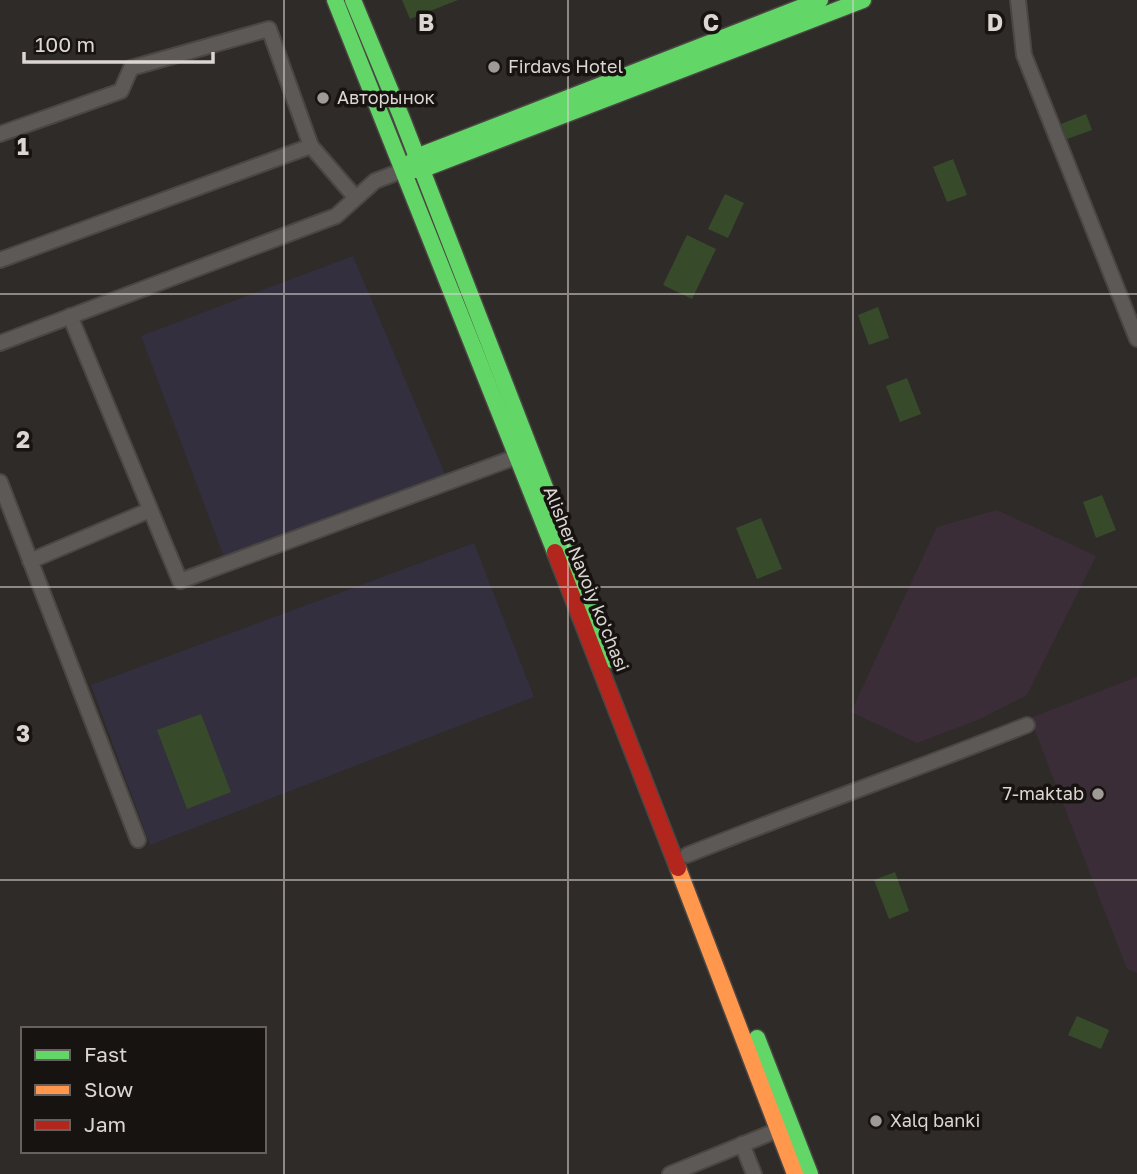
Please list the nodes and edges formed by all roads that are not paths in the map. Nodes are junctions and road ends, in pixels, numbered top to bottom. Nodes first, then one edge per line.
1 (335, 0) edge
2 (353, 0) edge
3 (820, 0) edge
4 (863, 0) edge
5 (1018, 0) edge
6 (403, 124) junction
7 (0, 134) edge
8 (311, 146) junction
9 (454, 150) junction
10 (419, 164) junction
11 (404, 170) junction
12 (355, 197) junction
13 (438, 217) junction
14 (0, 260) edge
15 (71, 316) junction
16 (1137, 339) edge
17 (0, 343) edge
18 (516, 457) junction
19 (0, 482) edge
20 (150, 510) junction
21 (30, 561) junction
22 (621, 702) junction
23 (1027, 725) dead end
24 (138, 839) dead end
25 (687, 855) junction
26 (746, 1027) junction
27 (778, 1130) junction
28 (742, 1144) junction
29 (670, 1174) edge
30 (754, 1174) edge
31 (795, 1174) edge
32 (810, 1174) edge

1 - 11 main road, Alisher Navoiy ko'chasi
2 - 6 main road, Alisher Navoiy ko'chasi
3 - 9 main road
4 - 9 main road
5 - 16 street
6 - 9 main road
6 - 10 main road, Alisher Navoiy ko'chasi
7 - 8 street
8 - 12 street
8 - 14 street
9 - 10 main road
9 - 13 main road
10 - 11 main road
10 - 13 main road, Alisher Navoiy ko'chasi
11 - 12 street
11 - 18 main road, Alisher Navoiy ko'chasi
12 - 15 street
13 - 22 main road, Alisher Navoiy ko'chasi
15 - 17 street
15 - 20 street
18 - 20 street
18 - 22 main road, Alisher Navoiy ko'chasi
19 - 21 street
20 - 21 street
21 - 24 street
22 - 25 main road, Alisher Navoiy ko'chasi
22 - 26 main road, Alisher Navoiy ko'chasi
23 - 25 street
25 - 26 main road, Alisher Navoiy ko'chasi
26 - 27 main road, Alisher Navoiy ko'chasi
26 - 32 main road, Alisher Navoiy ko'chasi
27 - 28 street
27 - 31 main road, Alisher Navoiy ko'chasi
28 - 29 street
28 - 30 street

